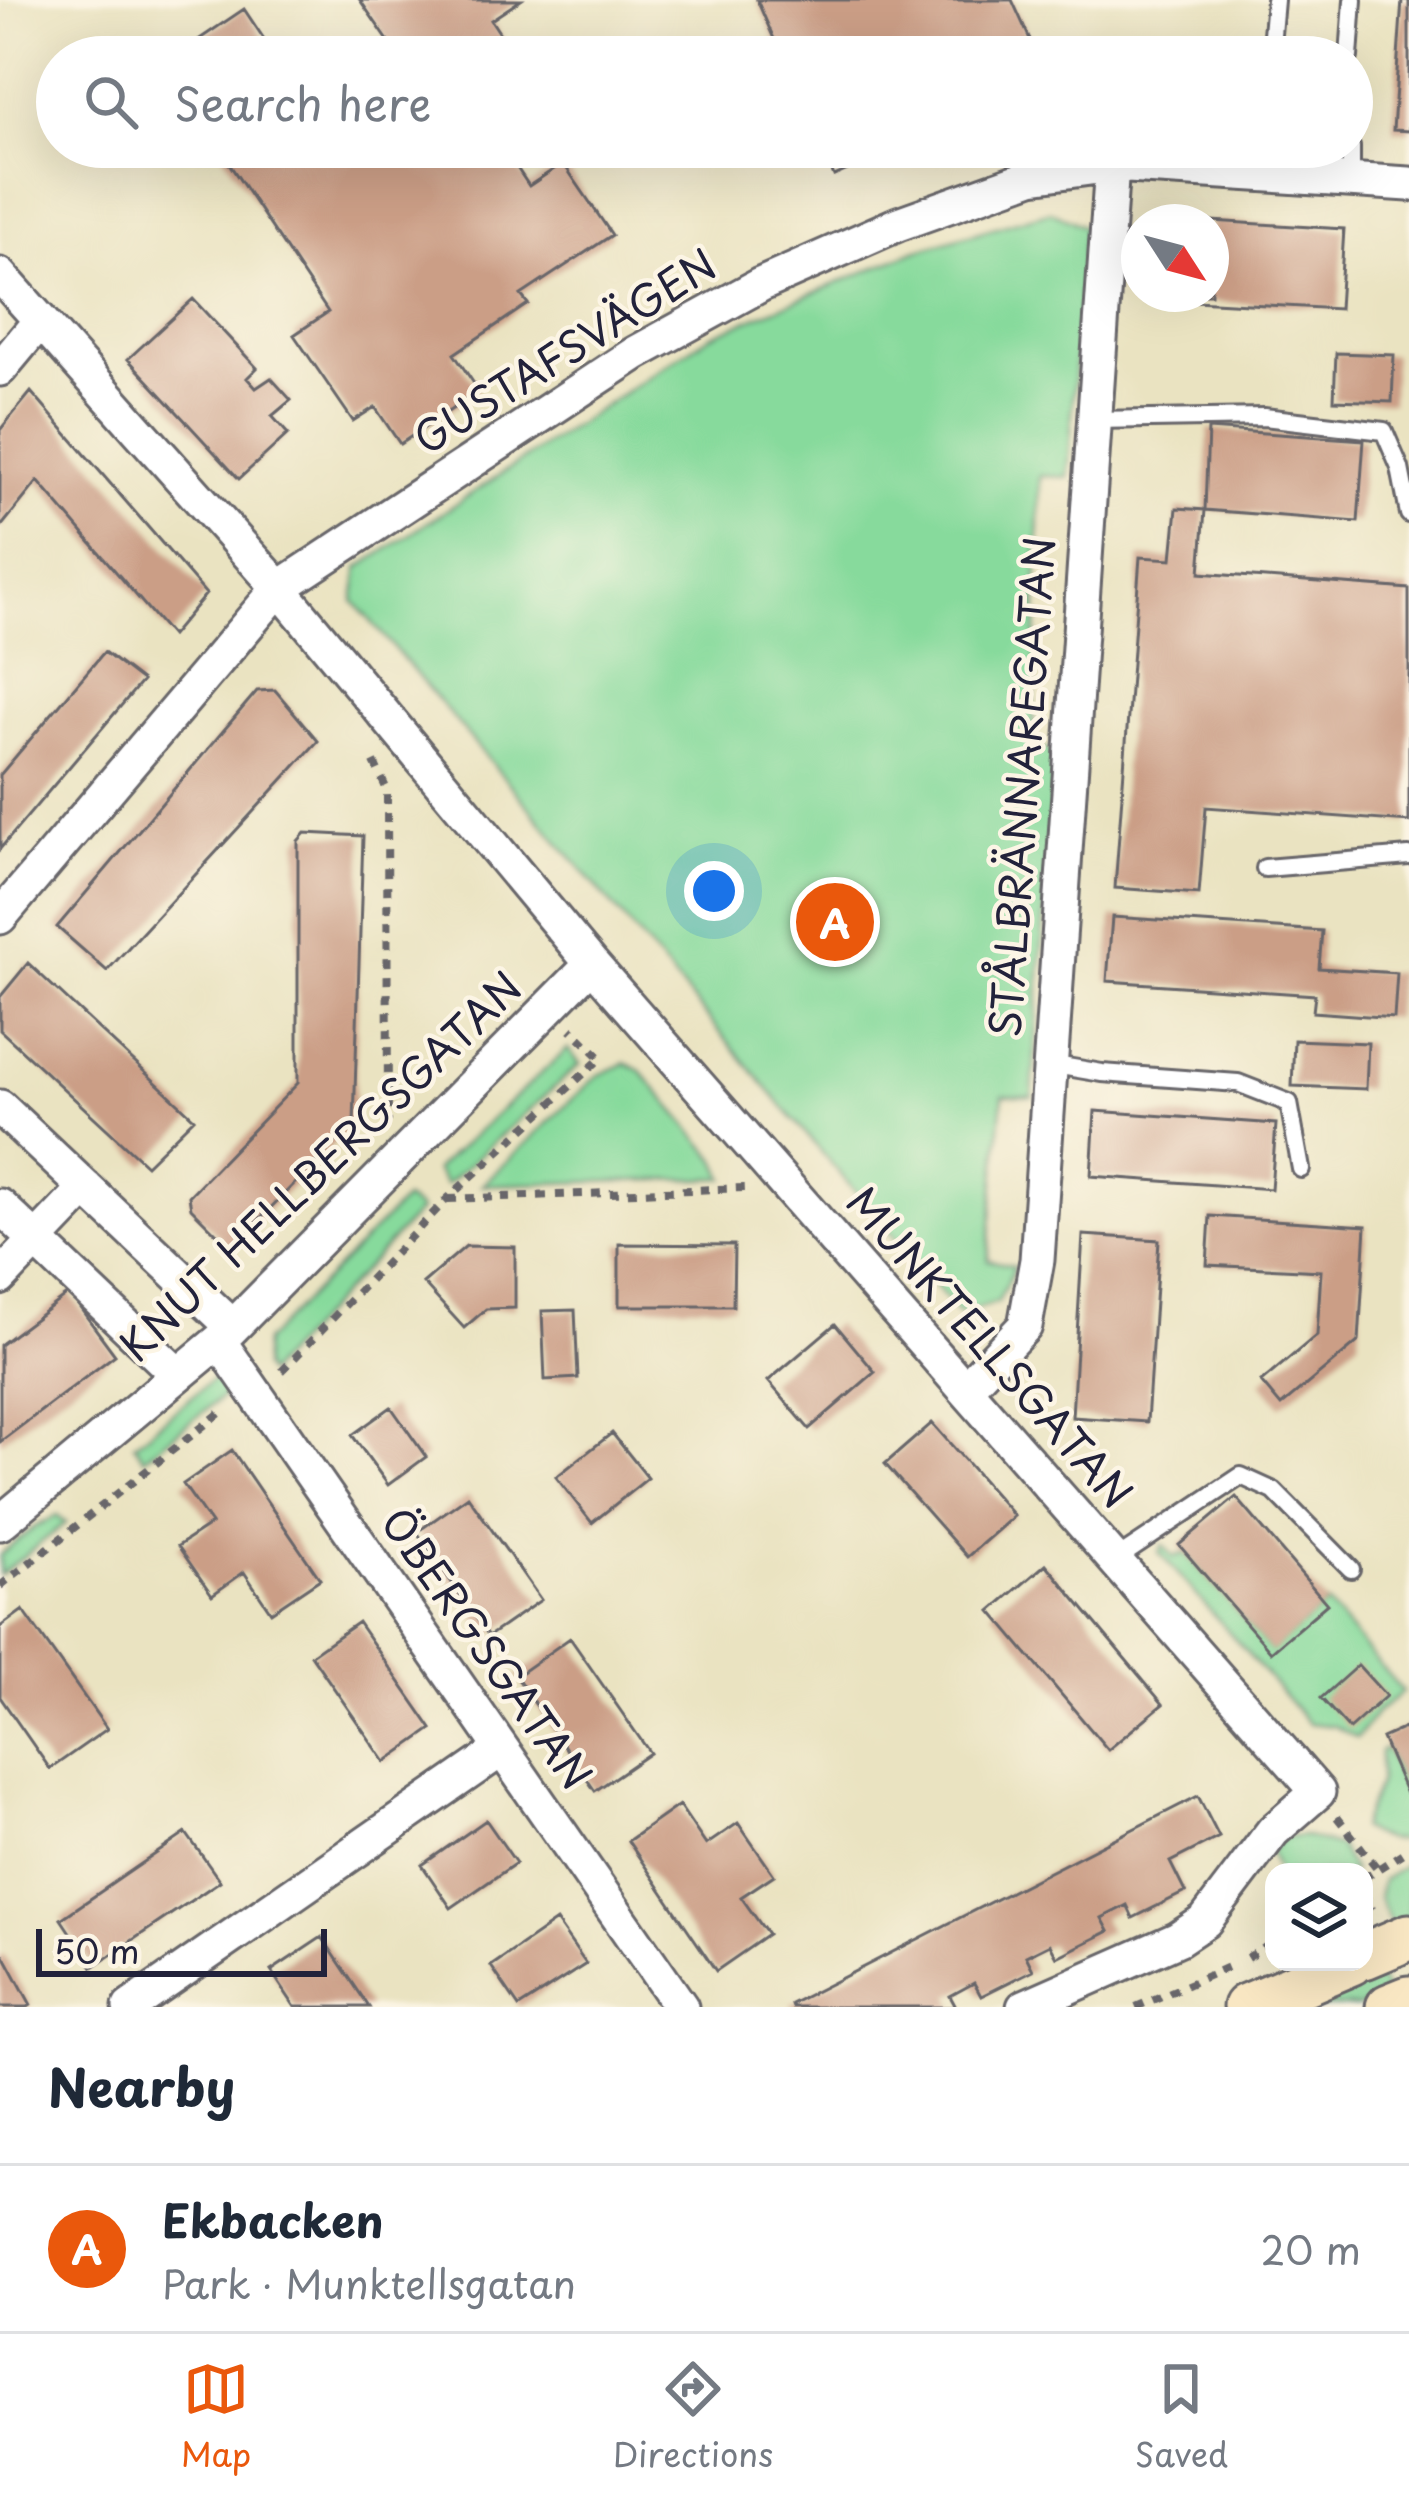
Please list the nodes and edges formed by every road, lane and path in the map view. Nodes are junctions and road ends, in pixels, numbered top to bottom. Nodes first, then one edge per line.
1 (1274, 0) edge
2 (1353, 0) edge
3 (1271, 36) edge
4 (1350, 36) edge
5 (1090, 168) edge
6 (1112, 168) edge
7 (1363, 168) edge
8 (1409, 184) edge
9 (0, 274) edge
10 (40, 320) junction
11 (0, 368) edge
12 (1093, 420) junction
13 (1409, 514) edge
14 (279, 588) junction
15 (368, 750) dead end
16 (1409, 856) edge
17 (1265, 868) dead end
18 (0, 917) edge
19 (592, 964) junction
20 (601, 1058) dead end
21 (1049, 1064) junction
22 (0, 1107) edge
23 (395, 1162) junction
24 (1301, 1169) dead end
25 (788, 1187) junction
26 (86, 1188) junction
27 (447, 1199) junction
28 (0, 1207) edge
29 (36, 1240) junction
30 (0, 1277) edge
31 (226, 1334) junction
32 (178, 1375) junction
33 (965, 1389) junction
34 (254, 1393) junction
35 (0, 1523) edge
36 (1114, 1560) junction
37 (1351, 1569) dead end
38 (0, 1586) edge
39 (501, 1750) junction
40 (1318, 1792) junction
41 (1409, 1849) edge
42 (1377, 1868) junction
43 (1373, 1871) edge
44 (1409, 1937) edge
45 (1265, 1946) edge
46 (1373, 1952) edge
47 (1331, 1971) edge
48 (1409, 1999) edge
49 (130, 2007) edge
50 (681, 2007) edge
51 (1024, 2007) edge
52 (1136, 2007) edge
53 (1246, 2007) edge
54 (1390, 2007) edge

1 - 3 lane
2 - 4 lane
5 - 14 street, GUSTAFSVÄGEN
6 - 12 street, STÅLBRÄNNAREGATAN
7 - 8 street, GUSTAFSVÄGEN
9 - 10 street
10 - 11 street
10 - 14 street
12 - 13 lane
12 - 21 street, STÅLBRÄNNAREGATAN
14 - 18 street, GUSTAFSVÄGEN
14 - 19 street, MUNKTELLSGATAN
15 - 23 path
16 - 17 lane
19 - 23 street, KNUT HELLBERGSGATAN
19 - 25 street, MUNKTELLSGATAN
20 - 27 path
21 - 24 lane
21 - 33 street, STÅLBRÄNNAREGATAN
22 - 26 street, ÖBERGSGATAN
23 - 31 street, KNUT HELLBERGSGATAN
25 - 27 path
25 - 33 street, MUNKTELLSGATAN
26 - 29 street
26 - 31 street, ÖBERGSGATAN
27 - 34 path
28 - 29 street
29 - 30 street
29 - 32 street
31 - 32 street, KNUT HELLBERGSGATAN
31 - 34 street, ÖBERGSGATAN
32 - 35 street, KNUT HELLBERGSGATAN
33 - 36 street, MUNKTELLSGATAN
34 - 38 path
34 - 39 street, ÖBERGSGATAN
36 - 37 lane
36 - 40 street, MUNKTELLSGATAN
39 - 49 street
39 - 50 street, ÖBERGSGATAN
40 - 42 path
40 - 51 street
41 - 42 path
42 - 43 path
44 - 46 main road
45 - 52 path
47 - 53 main road
48 - 54 main road

